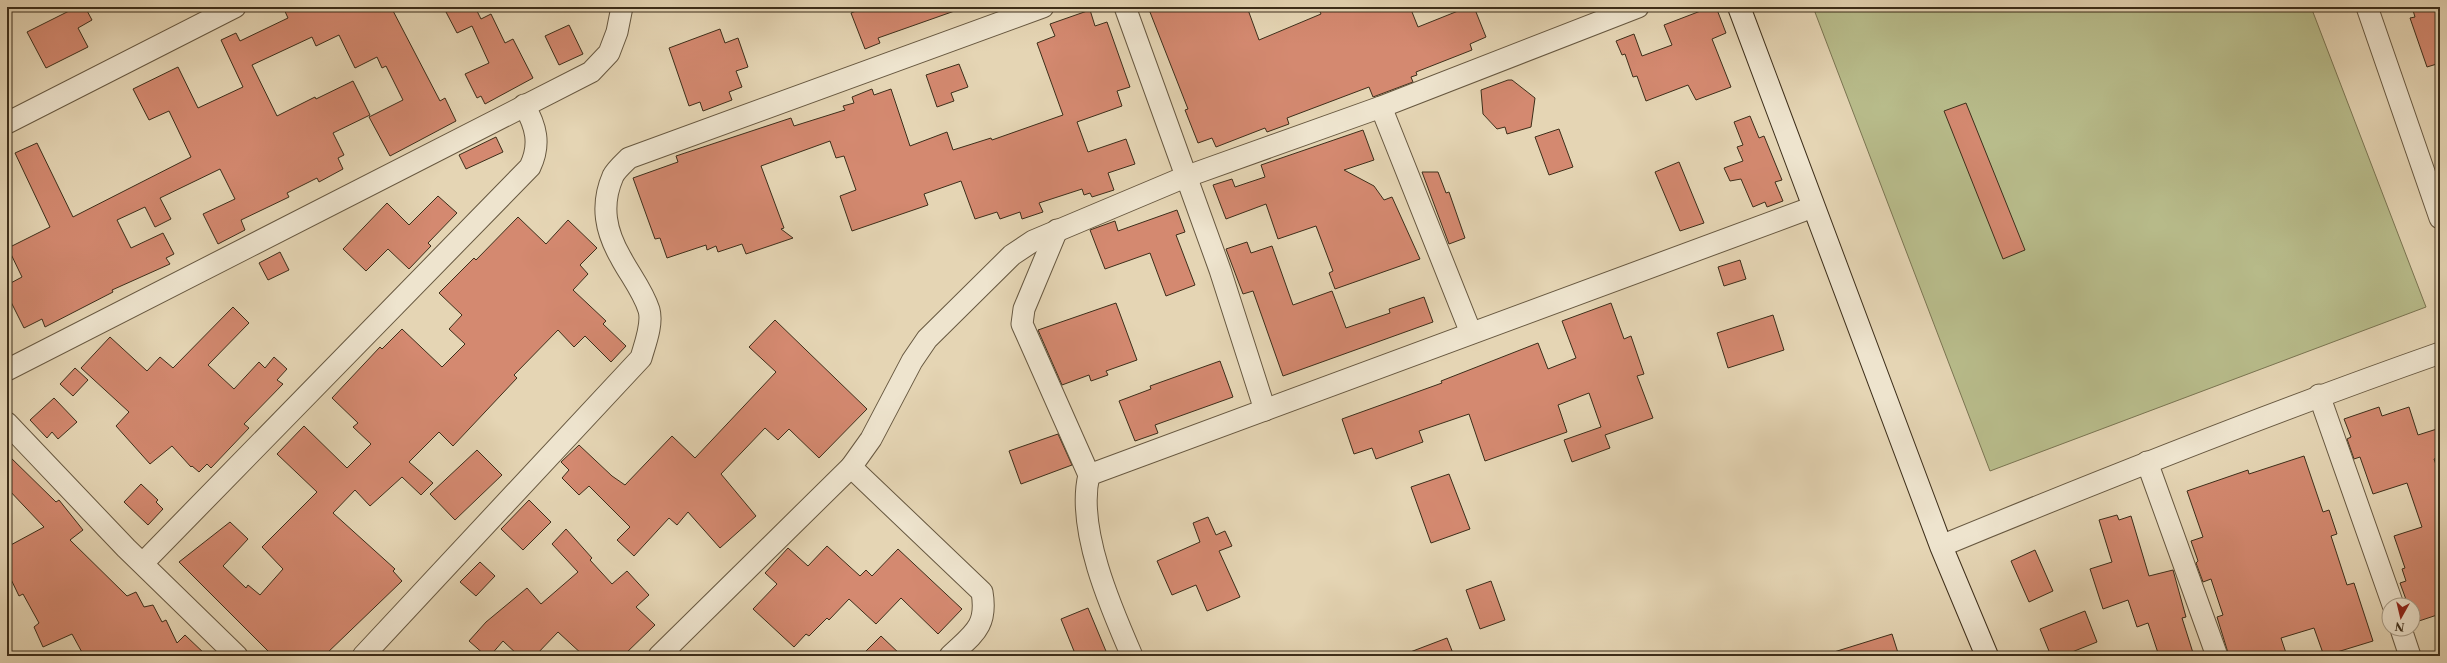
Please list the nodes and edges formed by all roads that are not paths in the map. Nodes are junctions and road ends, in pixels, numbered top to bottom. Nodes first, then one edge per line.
1 (235, 7) edge
2 (622, 7) edge
3 (1043, 7) edge
4 (1125, 7) edge
5 (1638, 7) edge
6 (1739, 7) edge
7 (2367, 7) edge
8 (204, 14) edge
9 (524, 105) junction
10 (1381, 107) junction
11 (7, 123) edge
12 (1186, 177) junction
13 (2434, 182) edge
14 (1813, 207) junction
15 (2440, 218) edge
16 (1057, 230) junction
17 (1471, 333) junction
18 (2440, 353) edge
19 (7, 370) edge
20 (2319, 396) junction
21 (1265, 410) junction
22 (7, 422) edge
23 (2147, 462) junction
24 (851, 467) junction
25 (1089, 475) junction
26 (1941, 546) junction
27 (143, 563) junction
28 (2389, 597) edge
29 (2404, 637) edge
30 (238, 656) edge
31 (363, 656) edge
32 (659, 656) edge
33 (950, 656) edge
34 (1132, 656) edge
35 (1987, 656) edge
36 (2217, 656) edge
37 (2410, 656) edge

1 - 8 street
2 - 9 street
3 - 31 street
4 - 12 street
5 - 10 street
6 - 14 main road
7 - 13 street
8 - 11 street
9 - 19 street
9 - 27 street
10 - 12 street
10 - 17 street
12 - 16 street
12 - 21 street
13 - 15 street
14 - 17 street
14 - 26 main road
16 - 24 street
16 - 25 street
17 - 21 street
18 - 20 street
20 - 23 street
20 - 28 street
21 - 25 street
22 - 27 street
23 - 26 street
23 - 36 street
24 - 32 street
24 - 33 street
25 - 34 street
26 - 35 main road
27 - 30 street
29 - 37 street

